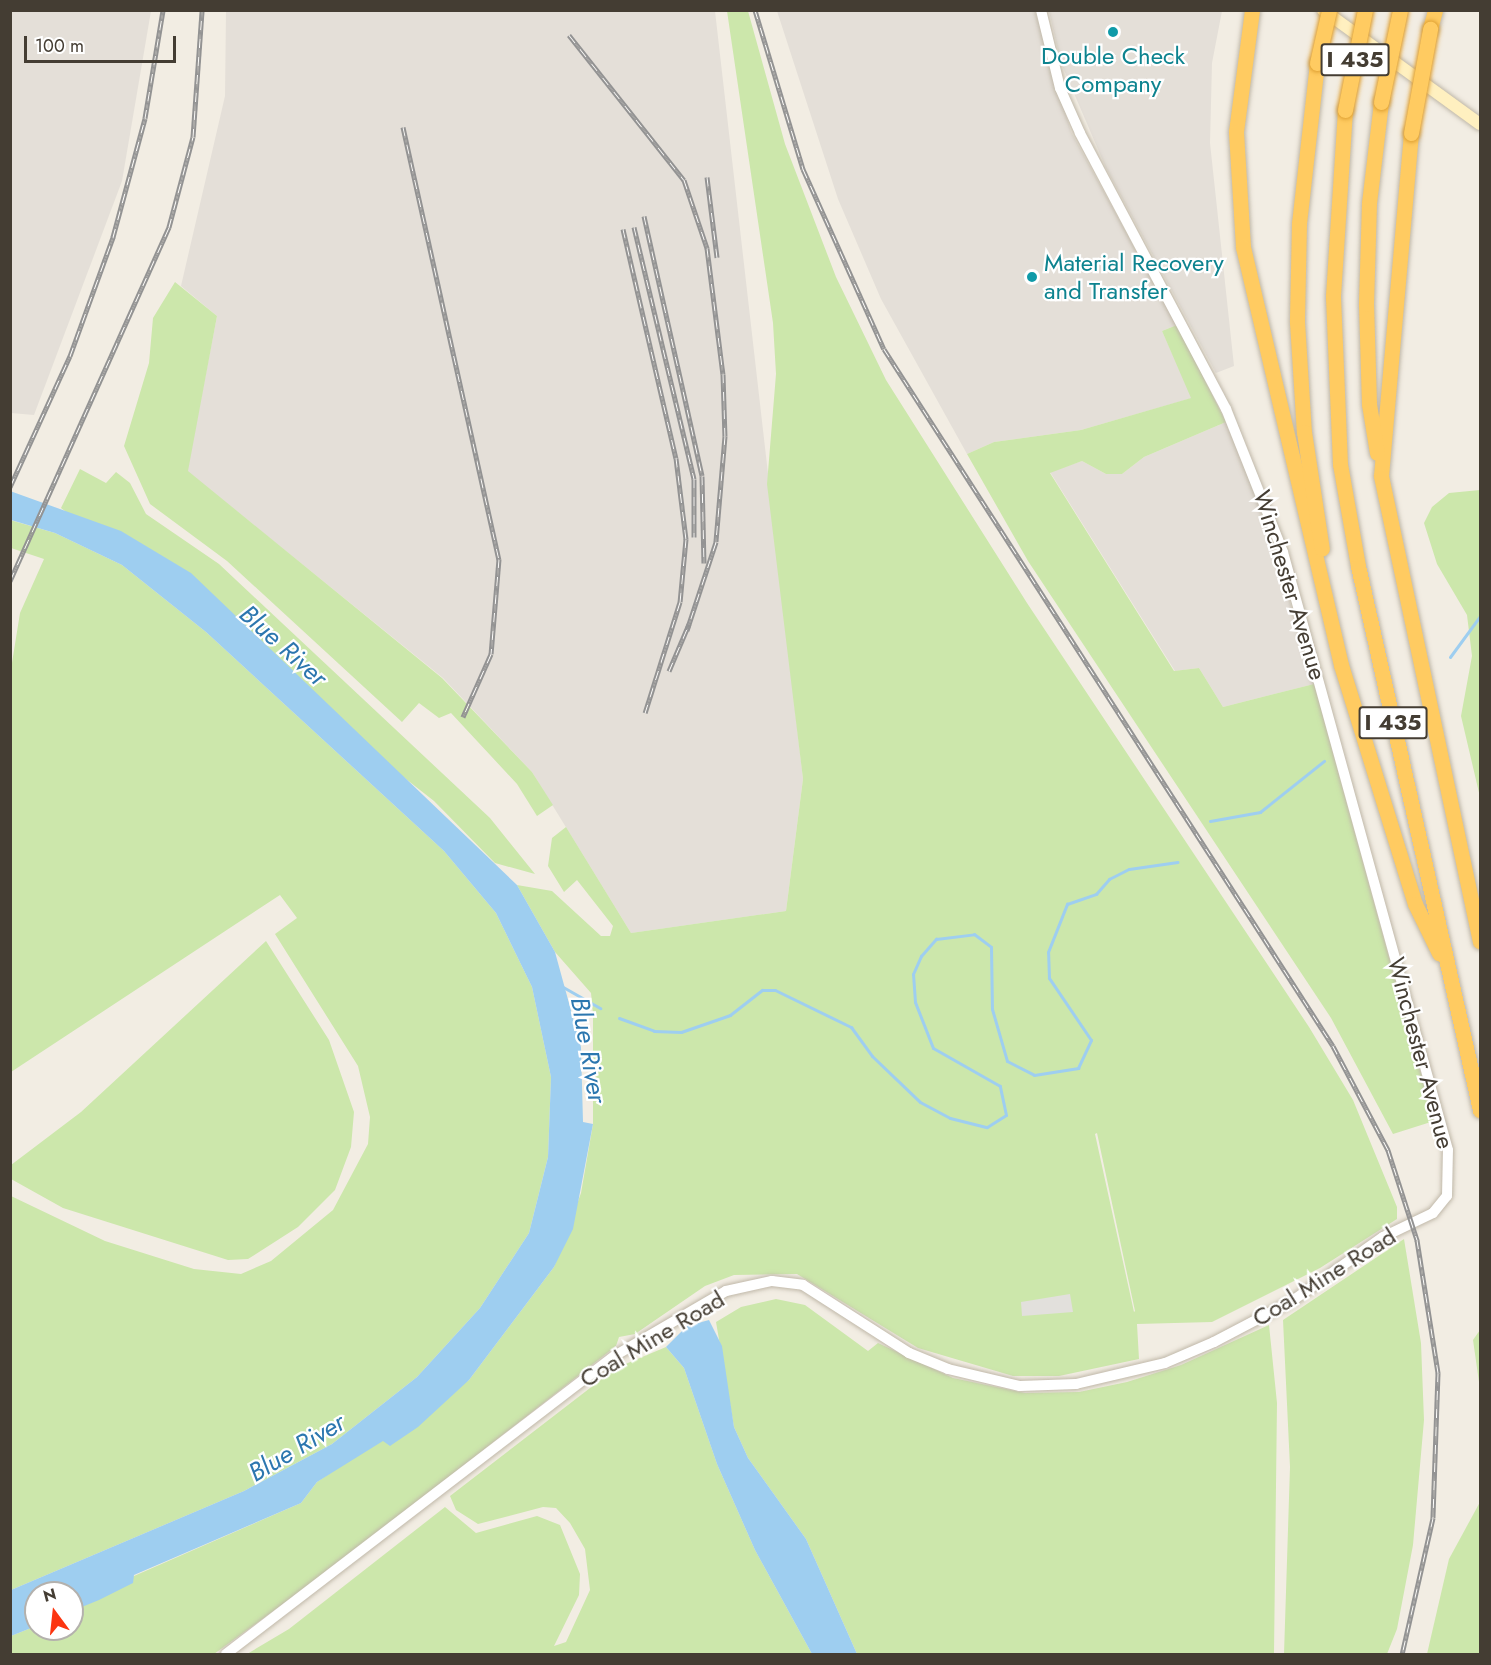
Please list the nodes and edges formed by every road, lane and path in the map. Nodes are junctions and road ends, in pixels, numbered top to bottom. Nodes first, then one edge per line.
1 (1041, 10) edge
2 (1252, 10) edge
3 (1323, 10) edge
4 (1329, 10) edge
5 (1365, 10) edge
6 (1400, 10) edge
7 (1435, 10) edge
8 (1480, 124) edge
9 (1382, 476) junction
10 (1350, 680) junction
11 (1480, 942) edge
12 (1451, 981) junction
13 (1480, 1110) edge
14 (1448, 1192) joint
15 (226, 1654) edge

1 - 14 street, Winchester Avenue
2 - 10 highway
3 - 8 main road
4 - 10 highway, bridge
5 - 12 highway, I 435, bridge
6 - 9 highway, I 435, bridge
7 - 9 highway, bridge
9 - 11 highway, I 435
10 - 12 highway
12 - 13 highway, I 435
14 - 15 street, Coal Mine Road

